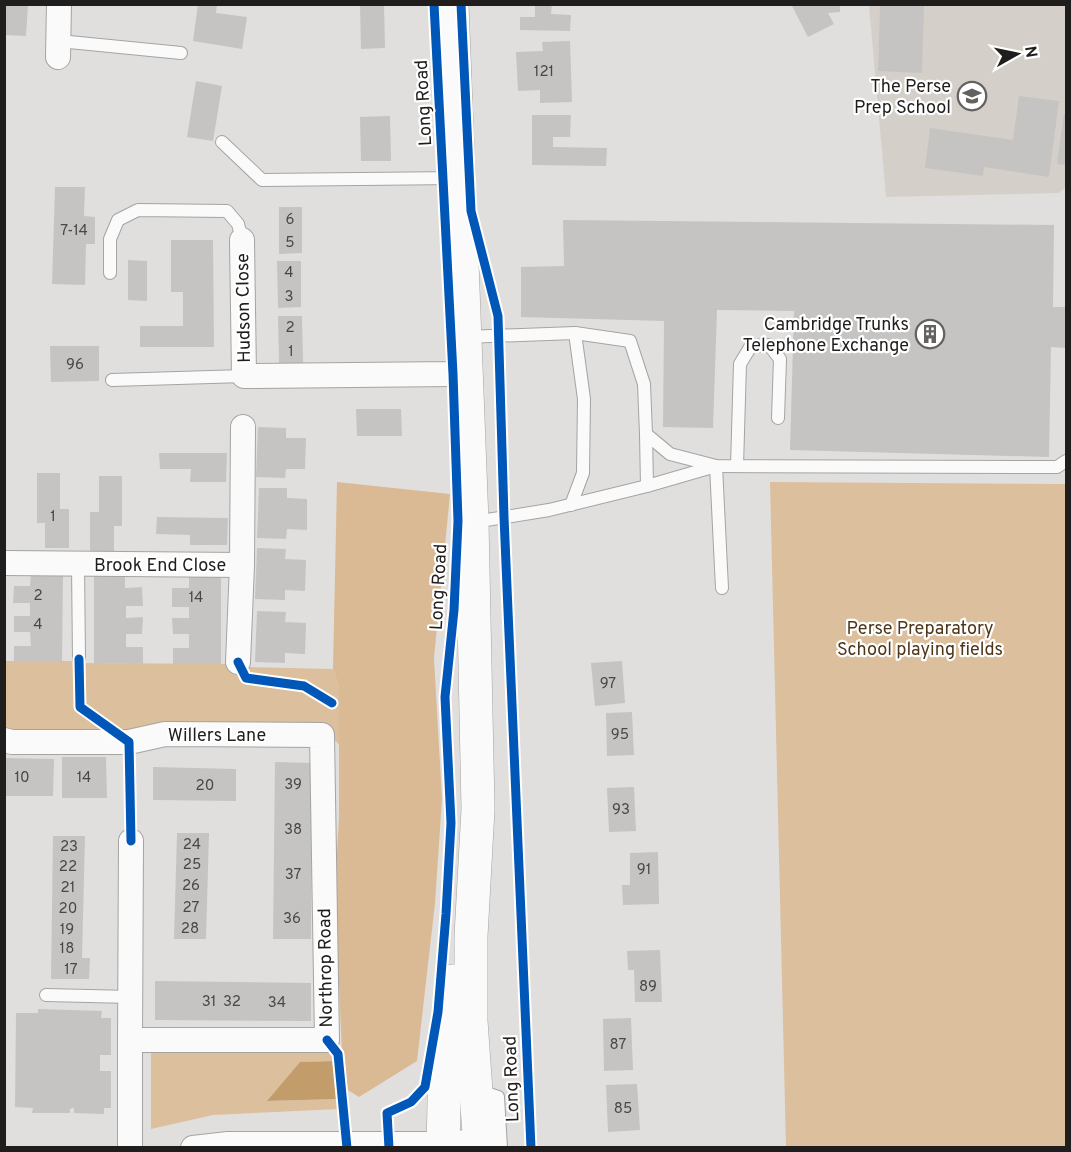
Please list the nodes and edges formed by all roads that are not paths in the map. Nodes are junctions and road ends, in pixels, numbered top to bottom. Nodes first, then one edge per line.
1 (59, 4) edge
2 (452, 4) edge
3 (58, 49) joint
4 (181, 53) dead end
5 (222, 142) dead end
6 (459, 178) junction
7 (242, 240) joint
8 (110, 273) dead end
9 (575, 333) junction
10 (464, 337) junction
11 (466, 372) junction
12 (244, 376) junction
13 (112, 380) dead end
14 (778, 418) dead end
15 (243, 427) dead end
16 (646, 434) junction
17 (1066, 461) edge
18 (716, 466) junction
19 (737, 466) junction
20 (647, 486) junction
21 (571, 505) junction
22 (473, 531) junction
23 (4, 563) edge
24 (78, 565) junction
25 (242, 565) junction
26 (722, 588) dead end
27 (79, 660) dead end
28 (238, 662) dead end
29 (322, 735) joint
30 (4, 740) edge
31 (131, 841) dead end
32 (46, 995) dead end
33 (131, 997) junction
34 (130, 1040) junction
35 (487, 1145) edge
36 (443, 1146) edge
37 (130, 1148) edge
38 (193, 1148) edge

1 - 3 street
2 - 6 main road, Long Road
3 - 4 lane
5 - 6 lane
6 - 10 main road, Long Road
7 - 8 lane
7 - 12 street, Hudson Close
9 - 10 lane
9 - 16 lane
9 - 21 lane
10 - 11 main road, Long Road
11 - 12 street
11 - 22 main road, Long Road
12 - 13 lane
14 - 19 lane
15 - 25 street, Brook End Close
16 - 18 lane
16 - 20 lane
17 - 19 lane
18 - 19 lane
18 - 20 lane
18 - 26 lane
20 - 21 lane
21 - 22 lane
22 - 35 main road, Long Road
22 - 36 main road, Long Road
23 - 24 street, Brook End Close
24 - 25 street, Brook End Close
24 - 27 lane, Brook End Close
25 - 28 street, Brook End Close
29 - 30 street, Willers Lane
29 - 34 street, Northrop Road
31 - 33 street
32 - 33 lane
33 - 34 street
34 - 37 street
35 - 36 street
36 - 38 street

